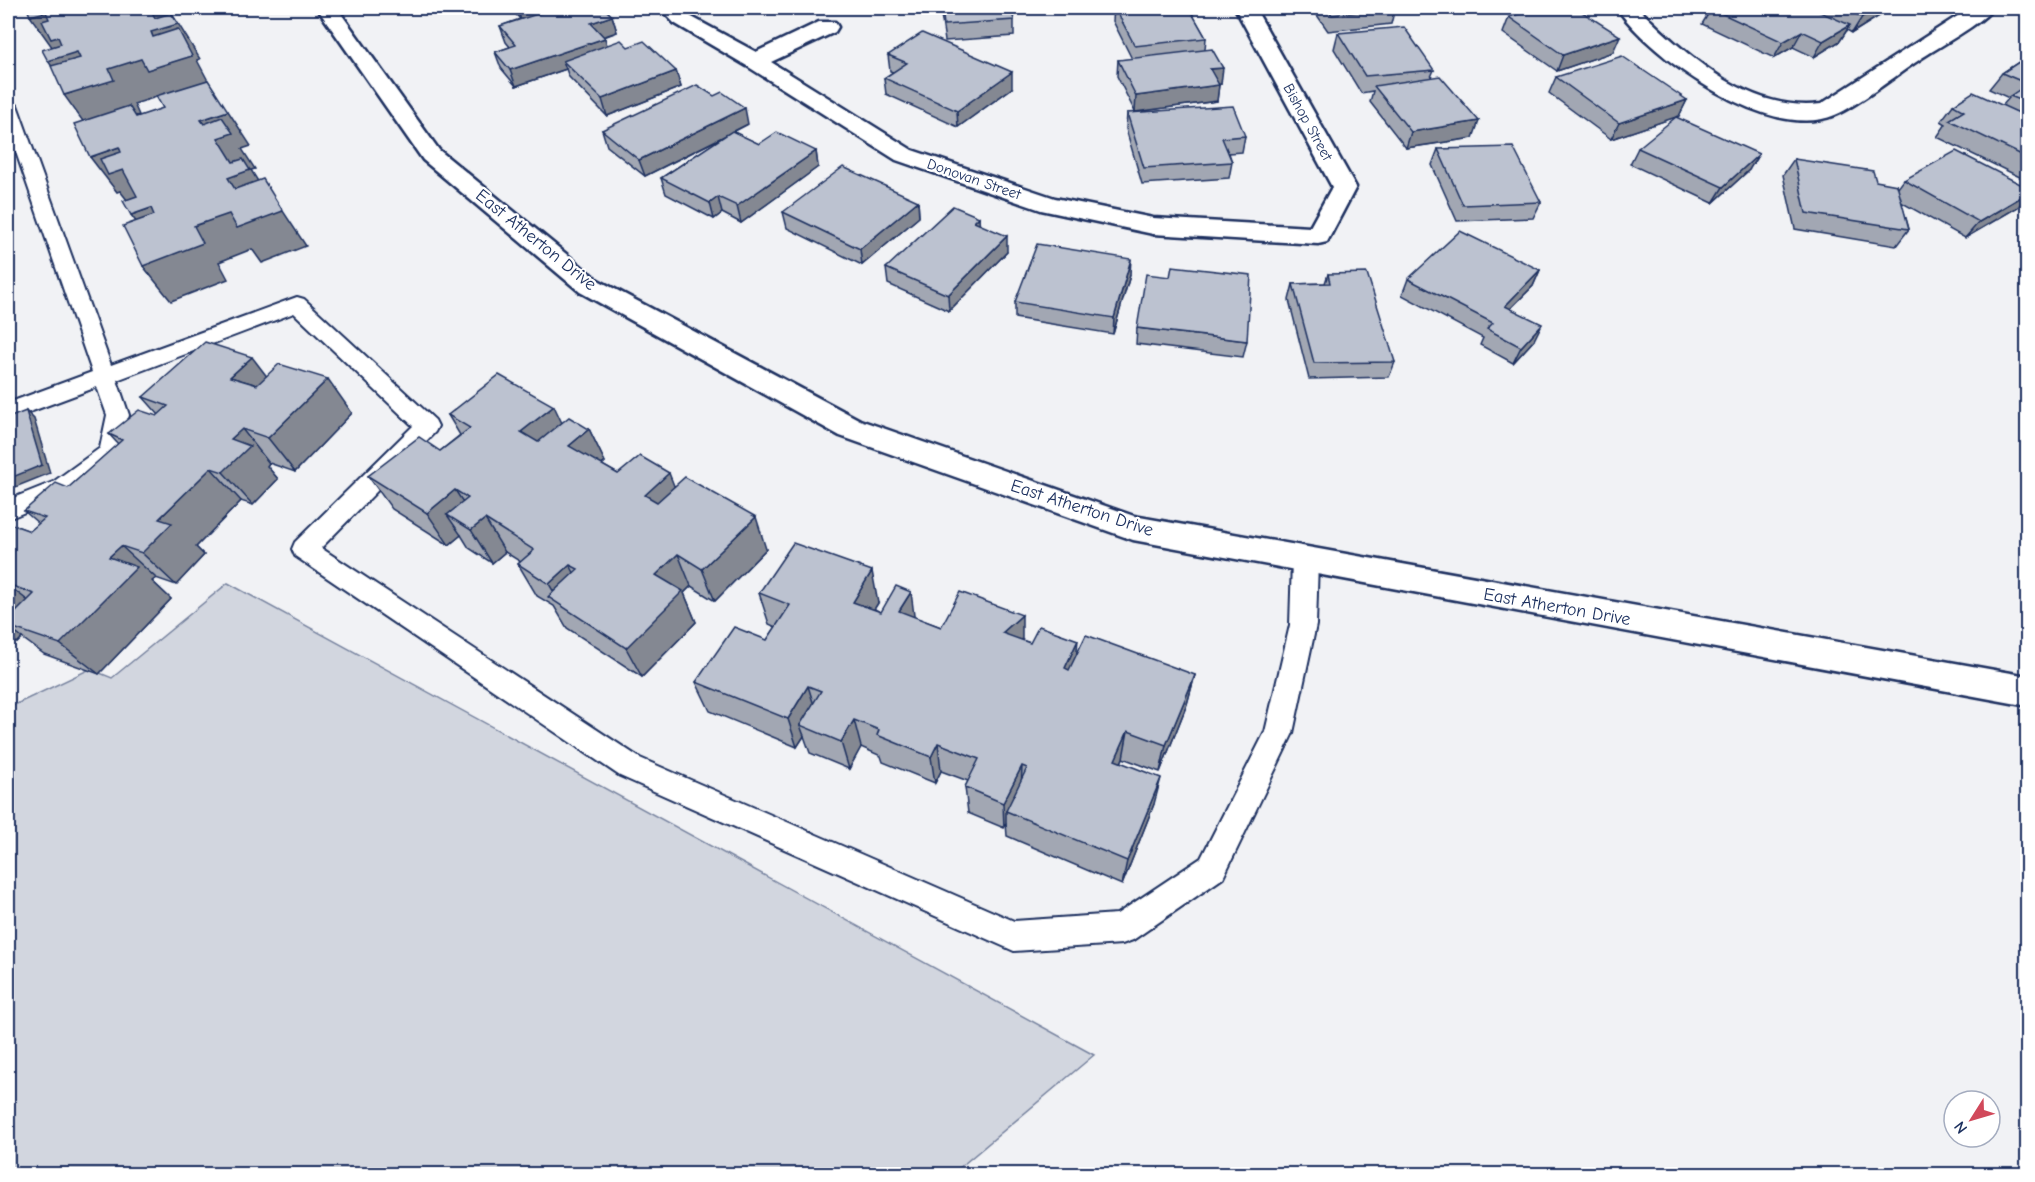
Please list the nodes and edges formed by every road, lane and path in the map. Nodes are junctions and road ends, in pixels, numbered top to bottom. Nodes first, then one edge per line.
1 (327, 8) edge
2 (670, 8) edge
3 (1245, 8) edge
4 (1627, 8) edge
5 (1983, 8) edge
6 (827, 27) dead end
7 (755, 61) junction
8 (8, 105) edge
9 (1318, 236) joint
10 (104, 375) junction
11 (8, 412) edge
12 (8, 510) edge
13 (1305, 560) junction
14 (2028, 691) edge

1 - 13 street, East Atherton Drive
2 - 7 street, Donovan Street
3 - 9 street, Bishop Street
4 - 5 street
6 - 7 street
7 - 9 street, Donovan Street
8 - 10 lane
10 - 11 lane
10 - 12 lane
10 - 13 lane
13 - 14 street, East Atherton Drive

